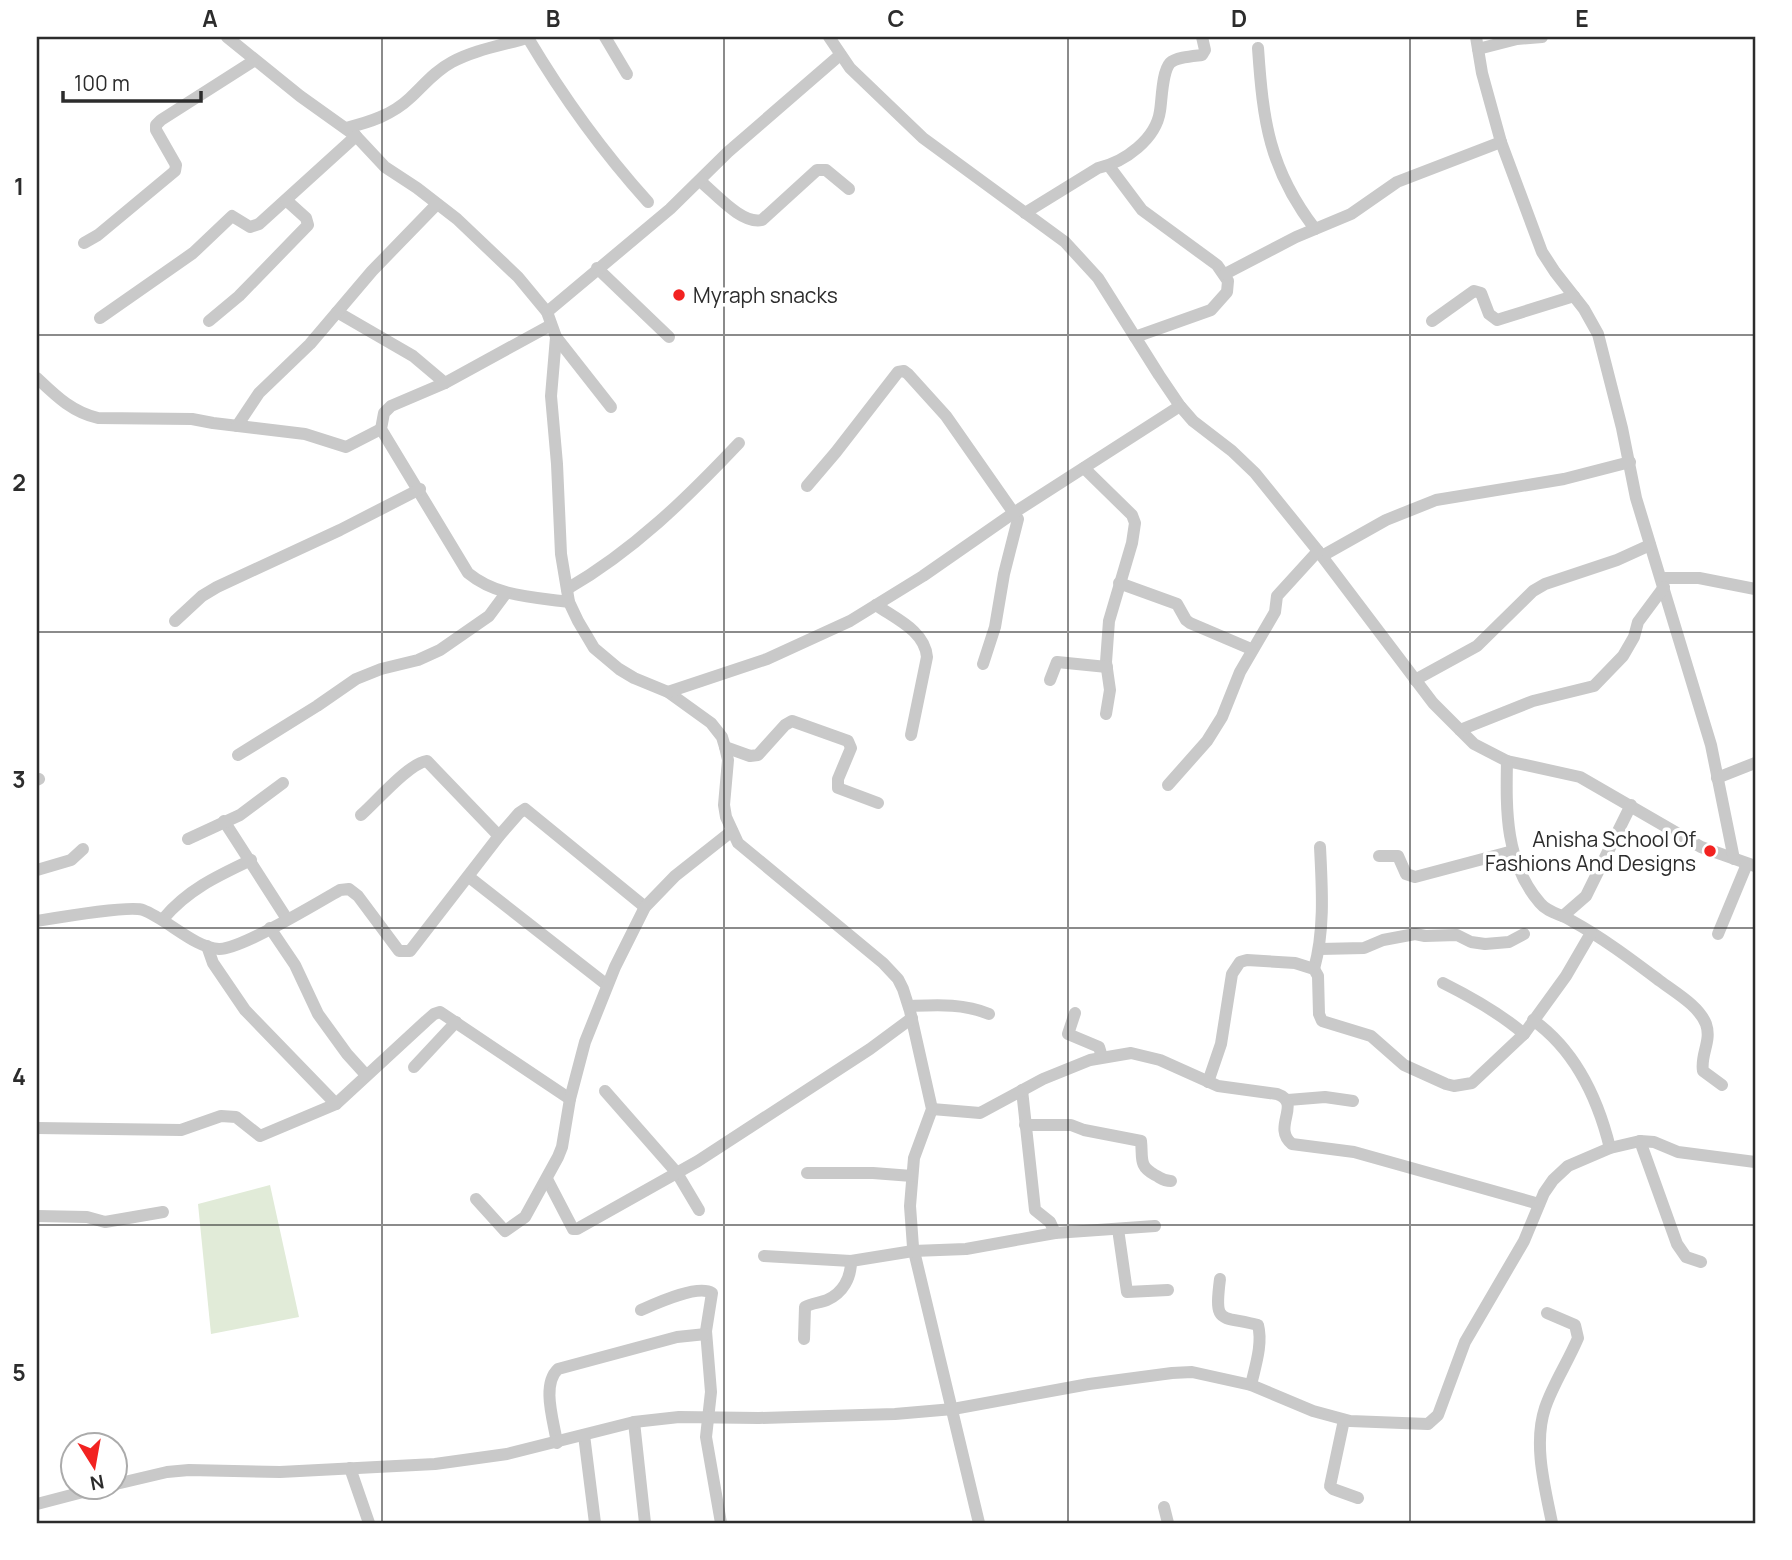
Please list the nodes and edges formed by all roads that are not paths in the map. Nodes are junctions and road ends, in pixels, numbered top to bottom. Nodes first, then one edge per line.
1 (227, 37) edge
2 (529, 37) edge
3 (605, 37) edge
4 (829, 37) edge
5 (1202, 37) edge
6 (1542, 37) edge
7 (1477, 43) edge
8 (1258, 48) dead end
9 (840, 55) junction
10 (256, 60) junction
11 (627, 74) dead end
12 (351, 132) junction
13 (1500, 142) junction
14 (1109, 166) junction
15 (700, 181) junction
16 (849, 190) dead end
17 (286, 200) junction
18 (648, 202) dead end
19 (437, 204) junction
20 (1026, 213) junction
21 (1315, 229) junction
22 (83, 243) dead end
23 (597, 268) junction
24 (1225, 274) junction
25 (1574, 296) junction
26 (337, 312) junction
27 (100, 318) dead end
28 (209, 321) dead end
29 (1432, 321) dead end
30 (551, 325) junction
31 (669, 337) dead end
32 (1135, 337) junction
33 (37, 378) edge
34 (445, 383) junction
35 (1180, 406) junction
36 (611, 407) dead end
37 (237, 426) junction
38 (381, 429) junction
39 (739, 443) dead end
40 (1630, 462) junction
41 (1084, 468) junction
42 (807, 486) dead end
43 (420, 489) junction
44 (1015, 512) junction
45 (1650, 545) junction
46 (1320, 553) junction
47 (1662, 582) junction
48 (1119, 583) junction
49 (1755, 589) edge
50 (506, 593) junction
51 (568, 596) junction
52 (876, 605) junction
53 (174, 621) dead end
54 (1251, 649) junction
55 (983, 664) dead end
56 (1107, 667) junction
57 (1050, 680) dead end
58 (1415, 680) junction
59 (668, 692) junction
60 (1107, 714) dead end
61 (1460, 730) junction
62 (911, 735) dead end
63 (725, 747) junction
64 (238, 755) dead end
65 (1507, 761) junction
66 (1755, 763) edge
67 (1717, 778) junction
68 (283, 783) dead end
69 (1168, 785) dead end
70 (878, 803) dead end
71 (1632, 805) junction
72 (361, 815) dead end
73 (224, 821) junction
74 (732, 831) junction
75 (499, 836) junction
76 (188, 839) dead end
77 (1320, 847) dead end
78 (83, 849) dead end
79 (1513, 851) junction
80 (1378, 856) dead end
81 (1734, 859) junction
82 (251, 860) junction
83 (1751, 865) edge
84 (37, 870) edge
85 (469, 877) junction
86 (645, 907) junction
87 (1563, 916) junction
88 (163, 919) junction
89 (287, 919) junction
90 (37, 921) edge
91 (271, 928) junction
92 (1591, 933) junction
93 (1524, 934) dead end
94 (1718, 934) dead end
95 (207, 946) junction
96 (1320, 949) junction
97 (1314, 969) junction
98 (1443, 983) dead end
99 (607, 985) junction
100 (910, 1012) junction
101 (1075, 1013) dead end
102 (989, 1014) dead end
103 (1533, 1020) junction
104 (456, 1022) junction
105 (1524, 1034) junction
106 (1102, 1057) junction
107 (414, 1067) dead end
108 (366, 1074) junction
109 (1208, 1082) junction
110 (1722, 1085) dead end
111 (1022, 1090) junction
112 (605, 1091) dead end
113 (570, 1099) junction
114 (1288, 1100) junction
115 (1353, 1101) dead end
116 (336, 1104) junction
117 (932, 1109) junction
118 (1025, 1125) junction
119 (37, 1128) edge
120 (1640, 1141) junction
121 (1610, 1148) junction
122 (1755, 1162) edge
123 (677, 1173) junction
124 (807, 1173) dead end
125 (912, 1176) junction
126 (547, 1179) junction
127 (1171, 1181) dead end
128 (476, 1199) dead end
129 (1539, 1204) junction
130 (699, 1210) dead end
131 (163, 1212) dead end
132 (37, 1216) edge
133 (1155, 1226) dead end
134 (1118, 1229) junction
135 (1055, 1233) junction
136 (914, 1251) junction
137 (764, 1256) dead end
138 (851, 1261) junction
139 (1700, 1262) dead end
140 (1220, 1279) dead end
141 (1168, 1290) dead end
142 (642, 1310) dead end
143 (1547, 1313) dead end
144 (706, 1334) junction
145 (804, 1339) dead end
146 (1251, 1385) junction
147 (953, 1409) junction
148 (708, 1417) junction
149 (1344, 1420) junction
150 (634, 1422) junction
151 (584, 1435) junction
152 (557, 1443) junction
153 (350, 1468) junction
154 (130, 1481) edge
155 (60, 1498) edge
156 (1358, 1498) dead end
157 (37, 1504) edge
158 (1164, 1507) dead end
159 (369, 1523) edge
160 (595, 1523) edge
161 (645, 1523) edge
162 (721, 1523) edge
163 (979, 1523) edge
164 (1168, 1523) edge
165 (1552, 1523) edge

1 - 10 street
2 - 12 street
2 - 18 street
3 - 11 street
4 - 9 street
5 - 14 street
6 - 7 street
7 - 13 street
8 - 21 street
9 - 15 street
9 - 20 street
10 - 12 street
10 - 22 street
12 - 17 street
12 - 19 street
13 - 21 street
13 - 25 street
14 - 20 street
14 - 24 street
15 - 16 street
15 - 23 street
17 - 27 street
17 - 28 street
19 - 26 street
19 - 30 street
20 - 32 street
21 - 24 street
23 - 30 street
23 - 31 street
24 - 32 street
25 - 29 street
25 - 40 street
26 - 34 street
26 - 37 street
30 - 34 street
30 - 36 street
30 - 51 street
32 - 35 street
33 - 37 street
34 - 38 street
35 - 41 street
35 - 46 street
37 - 38 street
38 - 43 street
39 - 51 street
40 - 45 street
40 - 46 street
41 - 44 street
41 - 48 street
42 - 44 street
43 - 50 street
43 - 53 street
44 - 52 street
44 - 55 street
45 - 47 street
45 - 58 street
46 - 54 street
46 - 58 street
47 - 49 street
47 - 61 street
47 - 67 street
48 - 54 street
48 - 56 street
50 - 51 street
50 - 64 street
51 - 59 street
52 - 59 street
52 - 62 street
54 - 69 street
56 - 57 street
56 - 60 street
58 - 61 street
59 - 63 street
61 - 65 street
63 - 70 street
63 - 74 street
65 - 71 street
65 - 79 street
66 - 67 street
67 - 81 street
68 - 73 street
71 - 81 street
71 - 87 street
72 - 75 street
73 - 76 street
73 - 82 street
74 - 86 street
74 - 100 street
75 - 85 street
75 - 86 street
77 - 96 street
78 - 84 street
79 - 80 street
79 - 87 street
81 - 83 street
82 - 88 street
82 - 89 street
83 - 94 street
85 - 89 street
85 - 99 street
86 - 99 street
87 - 92 street
88 - 90 street
88 - 95 street
89 - 91 street
91 - 95 street
91 - 108 street
92 - 103 street
92 - 110 street
93 - 96 street
95 - 116 street
96 - 97 street
97 - 105 street
97 - 109 street
98 - 105 street
99 - 113 street
100 - 102 street
100 - 117 street
100 - 123 street
101 - 106 street
103 - 105 street
103 - 121 street
104 - 107 street
104 - 108 street
104 - 113 street
106 - 109 street
106 - 111 street
108 - 116 street
109 - 114 street
111 - 117 street
111 - 118 street
112 - 123 street
113 - 126 street
114 - 115 street
114 - 129 street
116 - 119 street
117 - 125 street
118 - 127 street
118 - 135 street
120 - 121 street
120 - 122 street
120 - 139 street
121 - 129 street
123 - 126 street
123 - 130 street
124 - 125 street
125 - 136 street
126 - 128 street
129 - 149 street
131 - 132 street
133 - 134 street
134 - 135 street
134 - 141 street
135 - 136 street
136 - 138 street
136 - 147 street
137 - 138 street
138 - 145 street
140 - 146 street
142 - 144 street
143 - 165 street
144 - 148 street
144 - 152 street
146 - 147 street
146 - 149 street
147 - 148 street
147 - 163 street
148 - 150 street
148 - 162 street
149 - 156 street
150 - 151 street
150 - 161 street
151 - 152 street
151 - 160 street
152 - 153 street
153 - 154 street
153 - 159 street
155 - 157 street
158 - 164 street

